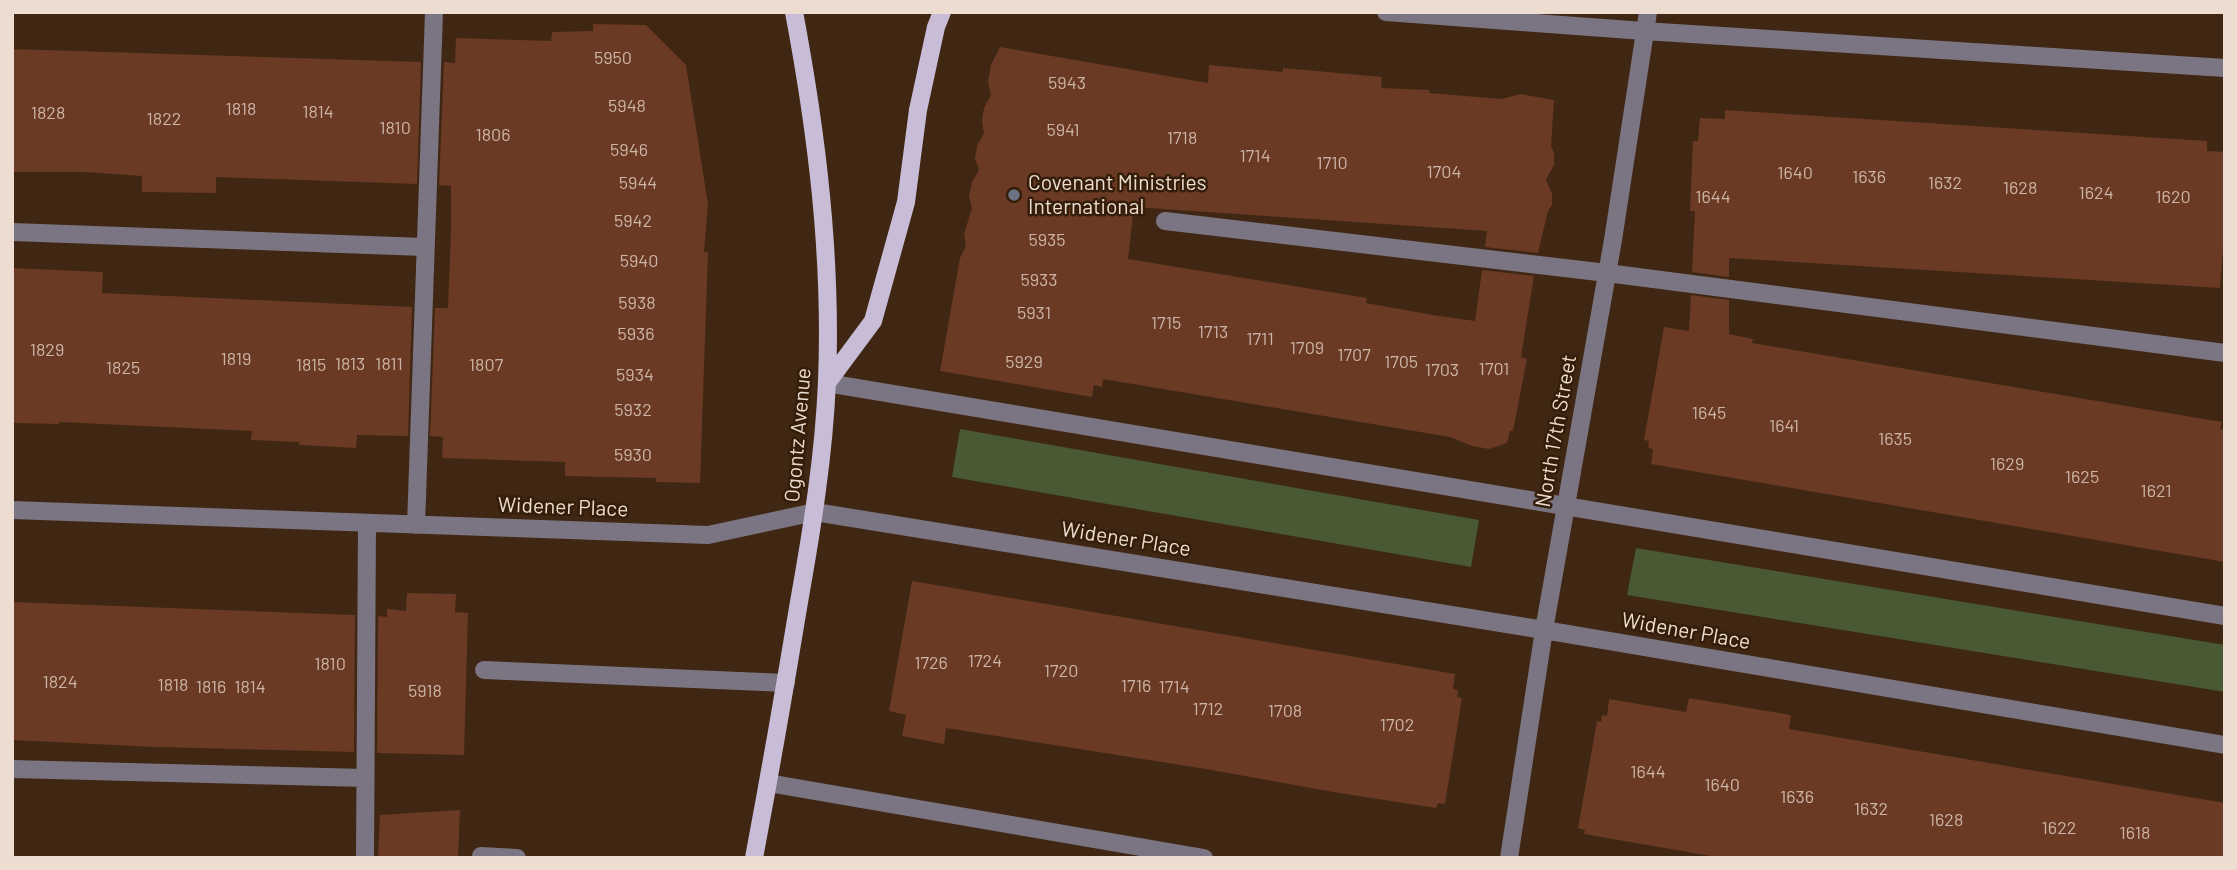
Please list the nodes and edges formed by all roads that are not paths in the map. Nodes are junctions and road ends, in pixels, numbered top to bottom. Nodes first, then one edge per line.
1 (434, 12) edge
2 (794, 12) edge
3 (942, 12) edge
4 (1386, 12) edge
5 (1648, 12) edge
6 (1644, 32) junction
7 (2225, 68) edge
8 (1165, 221) dead end
9 (12, 232) edge
10 (425, 247) junction
11 (1607, 273) junction
12 (2225, 353) edge
13 (827, 383) junction
14 (1566, 507) junction
15 (12, 510) edge
16 (815, 512) junction
17 (368, 523) junction
18 (416, 524) junction
19 (2225, 616) edge
20 (1544, 630) junction
21 (484, 670) dead end
22 (786, 683) junction
23 (2225, 746) edge
24 (12, 769) edge
25 (365, 778) junction
26 (768, 783) junction
27 (481, 856) edge
28 (365, 858) edge
29 (517, 858) edge
30 (754, 858) edge
31 (1204, 858) edge
32 (1509, 858) edge

1 - 10 street
2 - 13 main road, Ogontz Avenue
3 - 13 main road
4 - 6 street
5 - 6 street, North 17th Street
6 - 7 street
6 - 11 street, North 17th Street
8 - 11 street
9 - 10 street
10 - 18 street
11 - 12 street
11 - 14 street, North 17th Street
13 - 14 street
13 - 16 main road, Ogontz Avenue
14 - 19 street
14 - 20 street, North 17th Street
15 - 17 street, Widener Place
16 - 18 street, Widener Place
16 - 20 street, Widener Place
16 - 22 main road, Ogontz Avenue
17 - 18 street, Widener Place
17 - 25 street
20 - 23 street, Widener Place
20 - 32 street, North 17th Street
21 - 22 street
22 - 26 main road, Ogontz Avenue
24 - 25 street
25 - 28 street
26 - 30 main road, Ogontz Avenue
26 - 31 street
27 - 29 street

